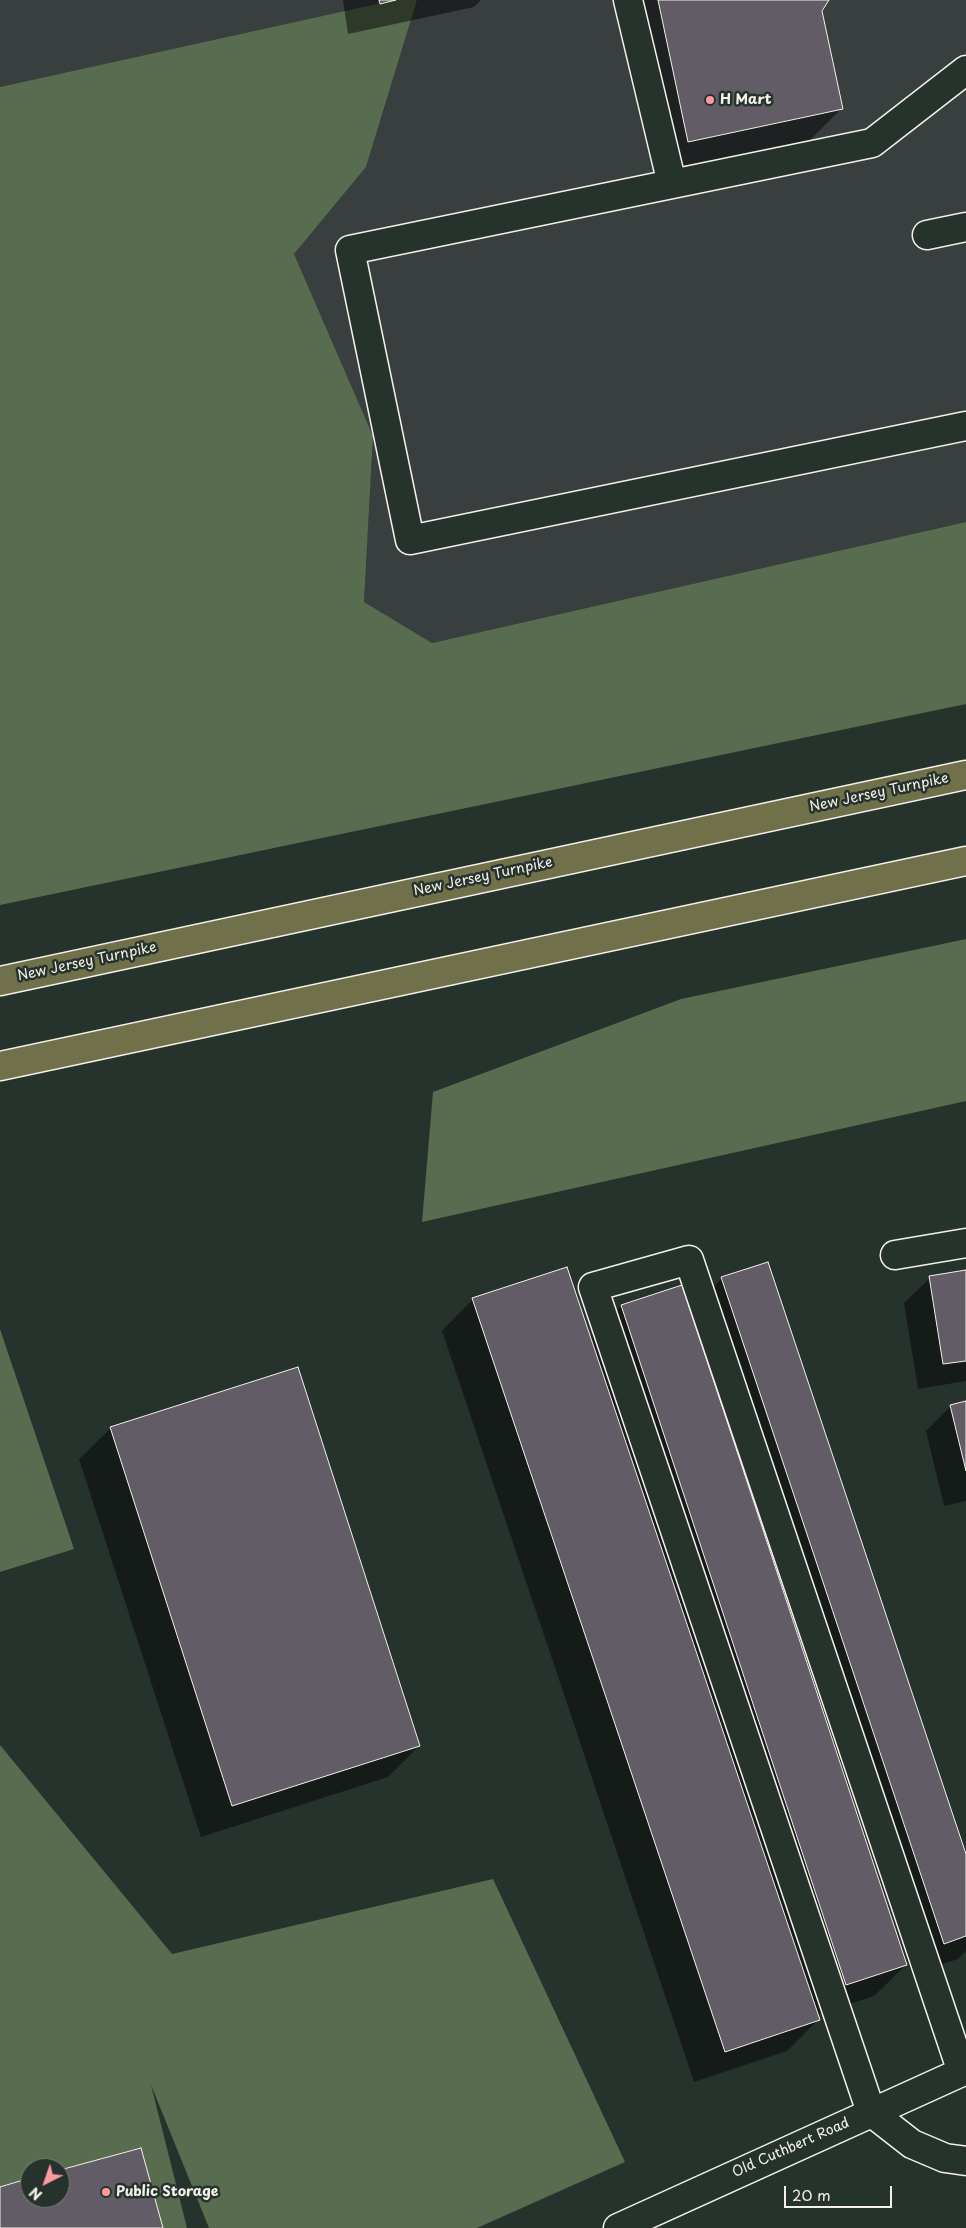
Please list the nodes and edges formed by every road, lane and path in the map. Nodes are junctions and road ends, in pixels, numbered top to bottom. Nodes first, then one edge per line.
1 (628, 0) edge
2 (966, 70) edge
3 (672, 184) junction
4 (966, 227) edge
5 (927, 235) dead end
6 (966, 426) edge
7 (966, 775) edge
8 (966, 861) edge
9 (0, 981) edge
10 (0, 1066) edge
11 (966, 1243) edge
12 (895, 1255) dead end
13 (964, 2071) edge
14 (871, 2112) junction
15 (966, 2161) edge
16 (618, 2228) edge

1 - 3 street
2 - 3 street
3 - 6 street
4 - 5 street
7 - 9 highway, New Jersey Turnpike
8 - 10 highway
11 - 12 street
13 - 14 street, Old Cuthbert Road
13 - 14 street
14 - 15 street
14 - 16 street, Old Cuthbert Road

